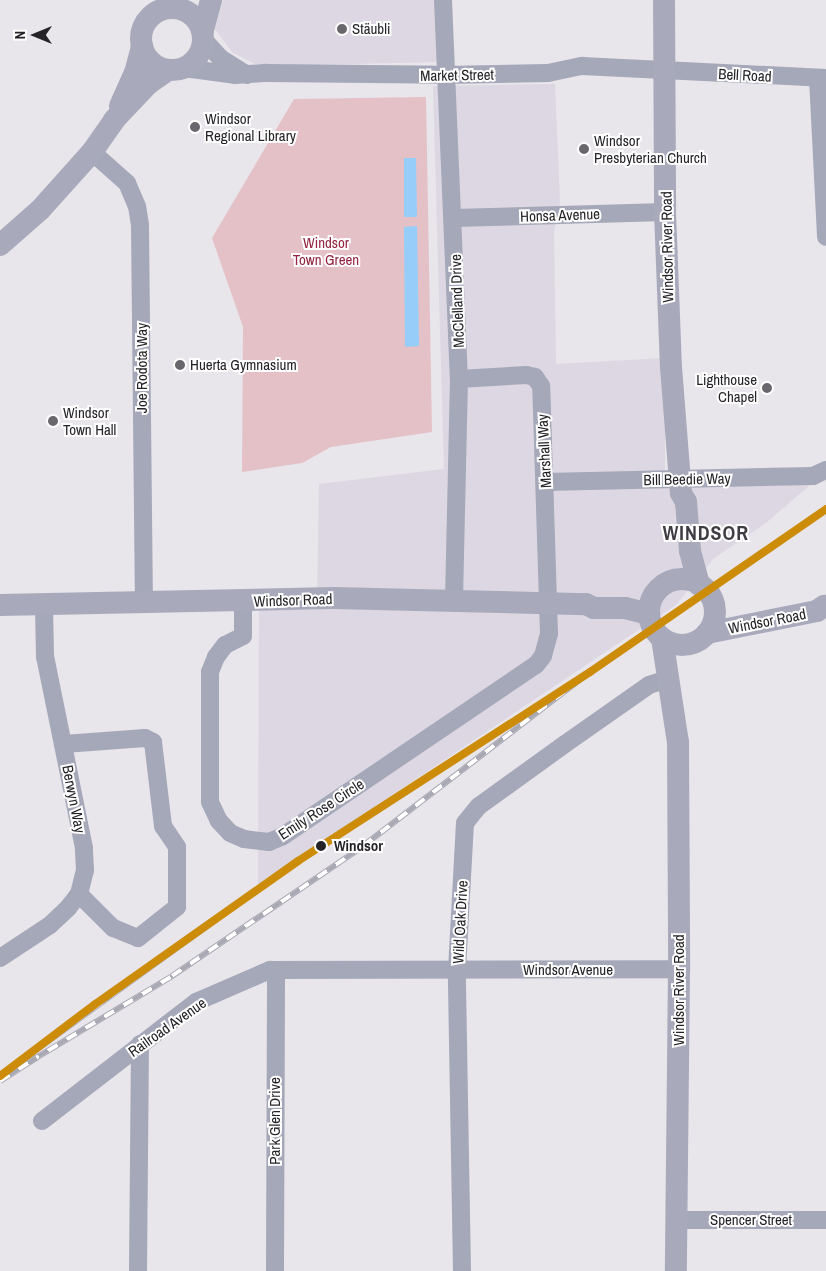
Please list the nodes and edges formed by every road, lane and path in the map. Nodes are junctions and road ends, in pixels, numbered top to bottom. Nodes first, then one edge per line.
1 (211, 0) edge
2 (443, 0) edge
3 (664, 0) edge
4 (181, 4) edge
5 (203, 35) junction
6 (142, 46) junction
7 (176, 69) junction
8 (665, 71) junction
9 (248, 75) junction
10 (445, 75) junction
11 (822, 78) edge
12 (114, 120) junction
13 (92, 152) junction
14 (665, 212) junction
15 (454, 218) junction
16 (826, 237) edge
17 (0, 245) edge
18 (459, 379) junction
19 (826, 470) edge
20 (546, 482) junction
21 (680, 486) junction
22 (665, 585) junction
23 (700, 585) junction
24 (144, 602) junction
25 (243, 602) junction
26 (454, 602) junction
27 (548, 602) junction
28 (44, 604) junction
29 (586, 604) junction
30 (0, 605) edge
31 (714, 605) junction
32 (825, 606) edge
33 (649, 614) junction
34 (707, 633) junction
35 (662, 638) junction
36 (687, 645) junction
37 (667, 679) junction
38 (674, 710) junction
39 (64, 744) junction
40 (80, 894) junction
41 (0, 958) edge
42 (457, 970) junction
43 (680, 970) junction
44 (276, 972) junction
45 (140, 1044) junction
46 (42, 1121) dead end
47 (676, 1220) junction
48 (826, 1220) edge
49 (138, 1271) edge
50 (275, 1271) edge
51 (462, 1271) edge
52 (676, 1271) edge

1 - 5 main road
2 - 10 street, McClelland Drive
3 - 8 main road, Windsor River Road
4 - 5 main road
4 - 6 main road
5 - 7 main road
5 - 9 street
6 - 7 main road
6 - 12 main road
7 - 9 street, Market Street
7 - 12 main road
8 - 10 street, Market Street
8 - 11 street, Bell Road
8 - 14 main road, Windsor River Road
9 - 10 street, Market Street
10 - 15 street, McClelland Drive
11 - 16 street
12 - 13 main road
13 - 17 main road
13 - 24 street, Joe Rodota Way
14 - 15 street, Honsa Avenue
14 - 21 main road, Windsor River Road
15 - 18 street, McClelland Drive
18 - 20 street, Marshall Way
18 - 26 street, McClelland Drive
19 - 21 street, Bill Beedie Way
20 - 21 street, Bill Beedie Way
20 - 27 street, Marshall Way
21 - 22 main road, Windsor River Road
21 - 23 main road, Windsor River Road
22 - 23 main road
22 - 29 main road, Windsor Road
22 - 33 main road
23 - 31 main road
24 - 25 main road, Windsor Road
24 - 28 main road, Windsor Road
25 - 26 main road, Windsor Road
25 - 27 street, Emily Rose Circle
26 - 27 main road, Windsor Road
27 - 29 main road, Windsor Road
28 - 30 main road, Windsor Road
28 - 39 street, Berwyn Way
29 - 33 main road, Windsor Road
31 - 32 main road, Windsor Road
31 - 34 main road
32 - 34 main road, Windsor Road
33 - 35 main road
34 - 36 main road
35 - 36 main road
35 - 37 main road, Windsor River Road
36 - 38 main road, Windsor River Road
37 - 38 main road, Windsor River Road
37 - 42 street, Wild Oak Drive
38 - 43 main road, Windsor River Road
39 - 40 street, Berwyn Way
39 - 40 street
40 - 41 street
42 - 43 street, Windsor Avenue
42 - 44 street, Railroad Avenue
42 - 51 street, Wild Oak Drive
43 - 47 main road, Windsor River Road
44 - 45 street, Railroad Avenue
44 - 50 street, Park Glen Drive
45 - 46 street, Railroad Avenue
45 - 49 street
47 - 48 street, Spencer Street
47 - 52 main road, Windsor River Road

